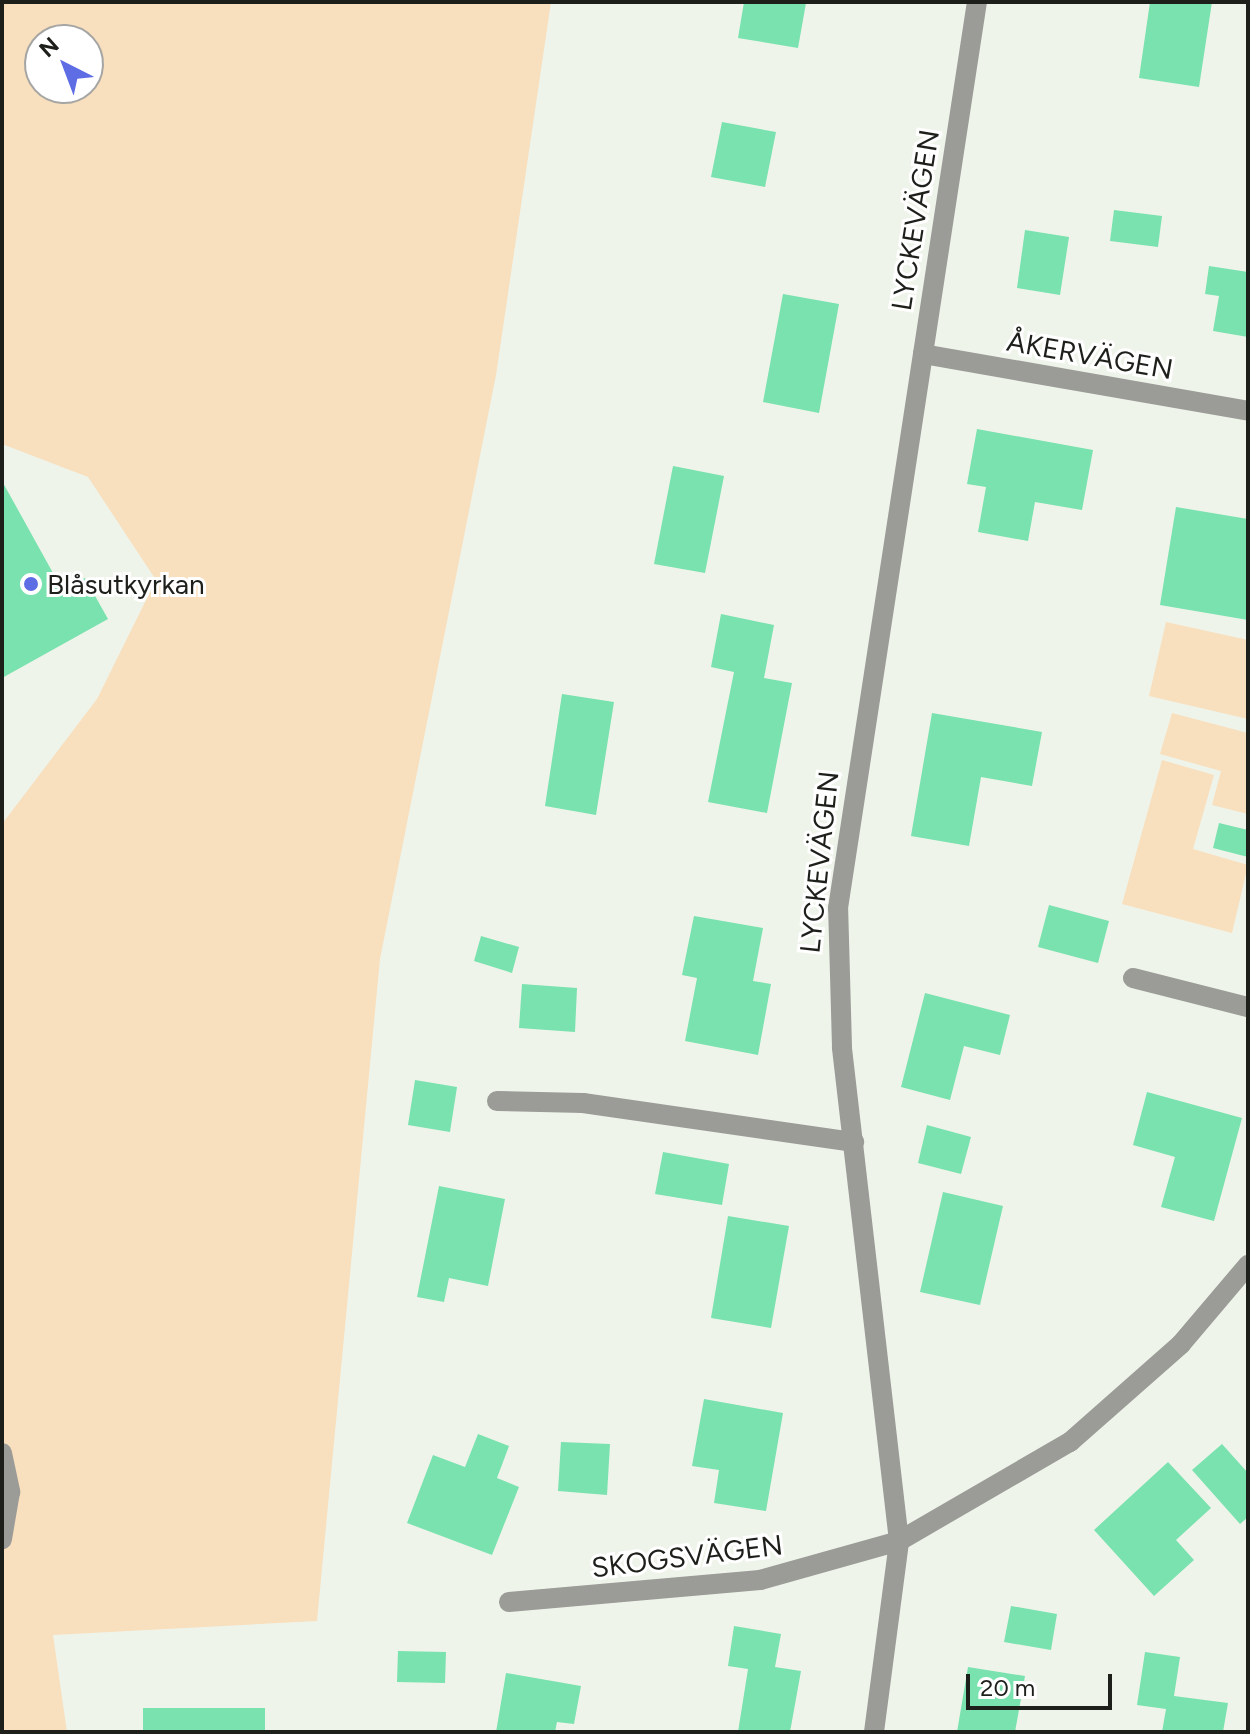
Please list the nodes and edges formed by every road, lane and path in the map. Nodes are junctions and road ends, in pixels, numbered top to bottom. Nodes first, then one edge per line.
1 (977, 2) edge
2 (923, 354) junction
3 (1248, 411) edge
4 (1133, 978) dead end
5 (1248, 1007) edge
6 (497, 1101) dead end
7 (854, 1142) junction
8 (1248, 1265) edge
9 (2, 1453) edge
10 (2, 1539) edge
11 (899, 1541) junction
12 (509, 1602) dead end
13 (874, 1732) edge

1 - 2 street, LYCKEVÄGEN
2 - 3 street, ÅKERVÄGEN
2 - 7 street, LYCKEVÄGEN
4 - 5 street
6 - 7 street
7 - 11 street, LYCKEVÄGEN
8 - 11 street, SKOGSVÄGEN
9 - 10 street
11 - 12 street, SKOGSVÄGEN
11 - 13 street, LYCKEVÄGEN

